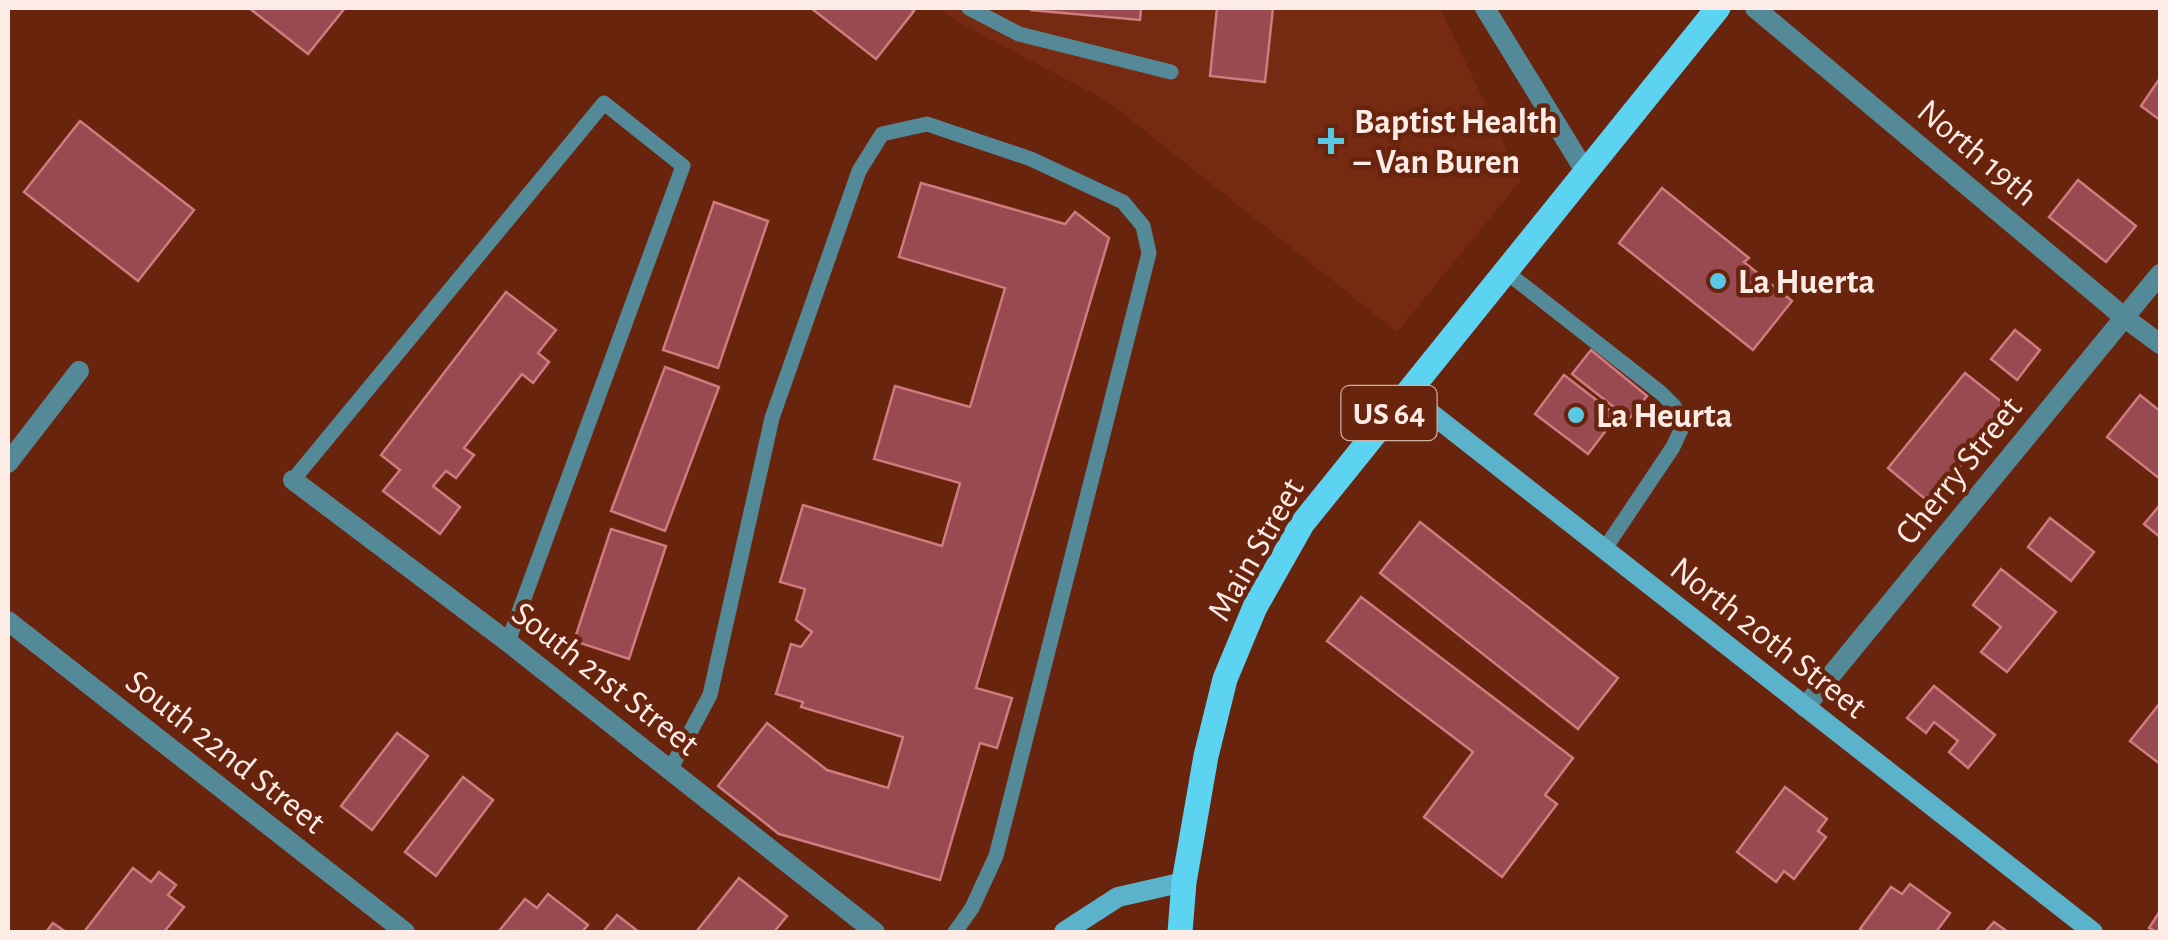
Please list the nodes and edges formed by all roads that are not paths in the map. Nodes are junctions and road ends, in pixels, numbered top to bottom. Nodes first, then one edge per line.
1 (970, 8) edge
2 (1485, 8) edge
3 (1718, 8) edge
4 (1756, 8) edge
5 (1171, 72) dead end
6 (1586, 171) junction
7 (1505, 271) junction
8 (2160, 274) edge
9 (2125, 318) junction
10 (2160, 344) edge
11 (79, 371) dead end
12 (1405, 394) junction
13 (8, 463) edge
14 (294, 480) joint
15 (1604, 550) junction
16 (8, 621) edge
17 (508, 642) junction
18 (1805, 707) junction
19 (670, 770) junction
20 (1184, 882) junction
21 (405, 932) edge
22 (875, 932) edge
23 (955, 932) edge
24 (1064, 932) edge
25 (1180, 932) edge
26 (2093, 932) edge

1 - 5 lane
2 - 6 street
3 - 6 main road, Main Street / US 64
4 - 9 street, North 19th
6 - 7 main road, Main Street / US 64
7 - 12 main road, Main Street / US 64
7 - 15 lane
8 - 9 street, Cherry Street
9 - 10 street, North 19th
9 - 18 street, Cherry Street
11 - 13 street
12 - 15 street, North 20th Street
12 - 20 main road, Main Street / US 64
14 - 17 street, South 21st Street
14 - 17 lane
15 - 18 street, North 20th Street
16 - 21 street, South 22nd Street
17 - 19 street, South 21st Street
18 - 26 street, North 20th Street
19 - 22 street, South 21st Street
19 - 23 lane
20 - 24 street
20 - 25 main road, US 64

